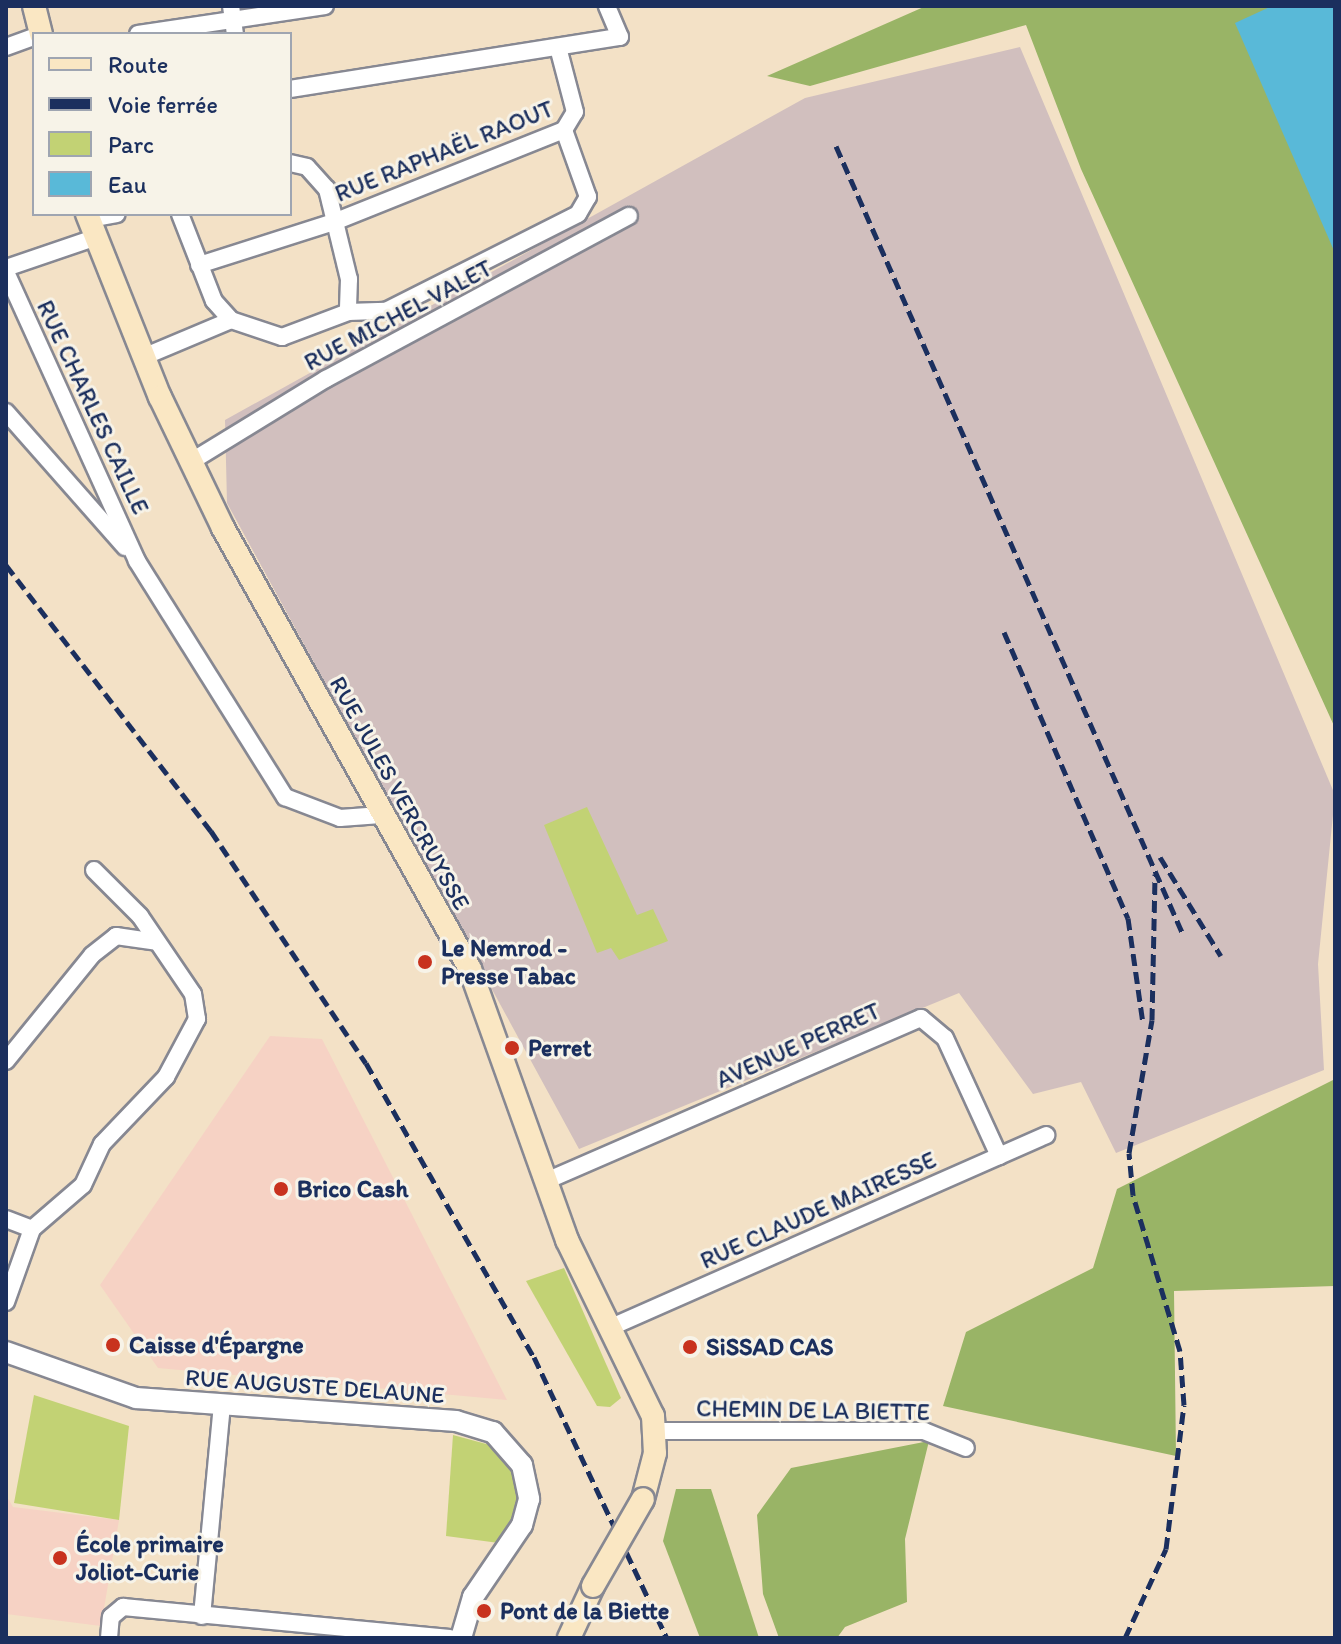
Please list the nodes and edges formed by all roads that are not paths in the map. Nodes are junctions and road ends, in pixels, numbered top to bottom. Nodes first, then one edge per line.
1 (34, 6) edge
2 (325, 6) edge
3 (607, 6) edge
4 (233, 20) edge
5 (40, 32) edge
6 (152, 32) edge
7 (32, 38) edge
8 (6, 47) edge
9 (558, 47) junction
10 (292, 89) edge
11 (564, 130) junction
12 (292, 163) edge
13 (112, 216) edge
14 (181, 216) edge
15 (629, 216) dead end
16 (334, 222) junction
17 (90, 224) edge
18 (199, 265) junction
19 (6, 270) edge
20 (348, 312) junction
21 (231, 320) junction
22 (143, 357) junction
23 (6, 412) edge
24 (192, 461) junction
25 (137, 561) junction
26 (381, 815) junction
27 (94, 870) dead end
28 (157, 942) junction
29 (6, 1061) edge
30 (1046, 1135) dead end
31 (999, 1156) junction
32 (546, 1181) junction
33 (6, 1219) edge
34 (32, 1229) junction
35 (6, 1302) edge
36 (609, 1328) junction
37 (6, 1352) edge
38 (222, 1406) junction
39 (655, 1431) junction
40 (966, 1448) dead end
41 (202, 1616) junction
42 (109, 1638) edge
43 (450, 1638) edge
44 (461, 1638) edge
45 (569, 1638) edge

1 - 5 main road
2 - 4 street
3 - 9 street
4 - 6 street
7 - 8 street
9 - 10 street
9 - 11 street, RUE RAPHAËL RAOUT
11 - 16 street, RUE RAPHAËL RAOUT
11 - 20 street
12 - 16 street, RUE RAPHAËL RAOUT
13 - 17 street
14 - 18 street
15 - 24 street, RUE MICHEL VALET
16 - 18 street
16 - 20 street
17 - 19 street
17 - 22 main road, RUE JULES VERCRUYSSE
18 - 21 street
19 - 25 street, RUE CHARLES CAILLE
20 - 21 street
21 - 22 street
22 - 24 main road, RUE JULES VERCRUYSSE
23 - 25 street
24 - 26 main road, RUE JULES VERCRUYSSE
25 - 26 street
26 - 32 main road, RUE JULES VERCRUYSSE
27 - 28 street
28 - 29 street
28 - 34 street
30 - 31 street, RUE CLAUDE MAIRESSE
31 - 32 street, AVENUE PERRET
31 - 36 street, RUE CLAUDE MAIRESSE
32 - 36 main road, RUE JULES VERCRUYSSE
33 - 34 street
34 - 35 street
36 - 39 main road, RUE JULES VERCRUYSSE
37 - 38 street, RUE AUGUSTE DELAUNE
38 - 41 street
38 - 44 street, RUE AUGUSTE DELAUNE
39 - 40 street, CHEMIN DE LA BIETTE
39 - 45 main road, bridge
41 - 42 street
41 - 43 street

